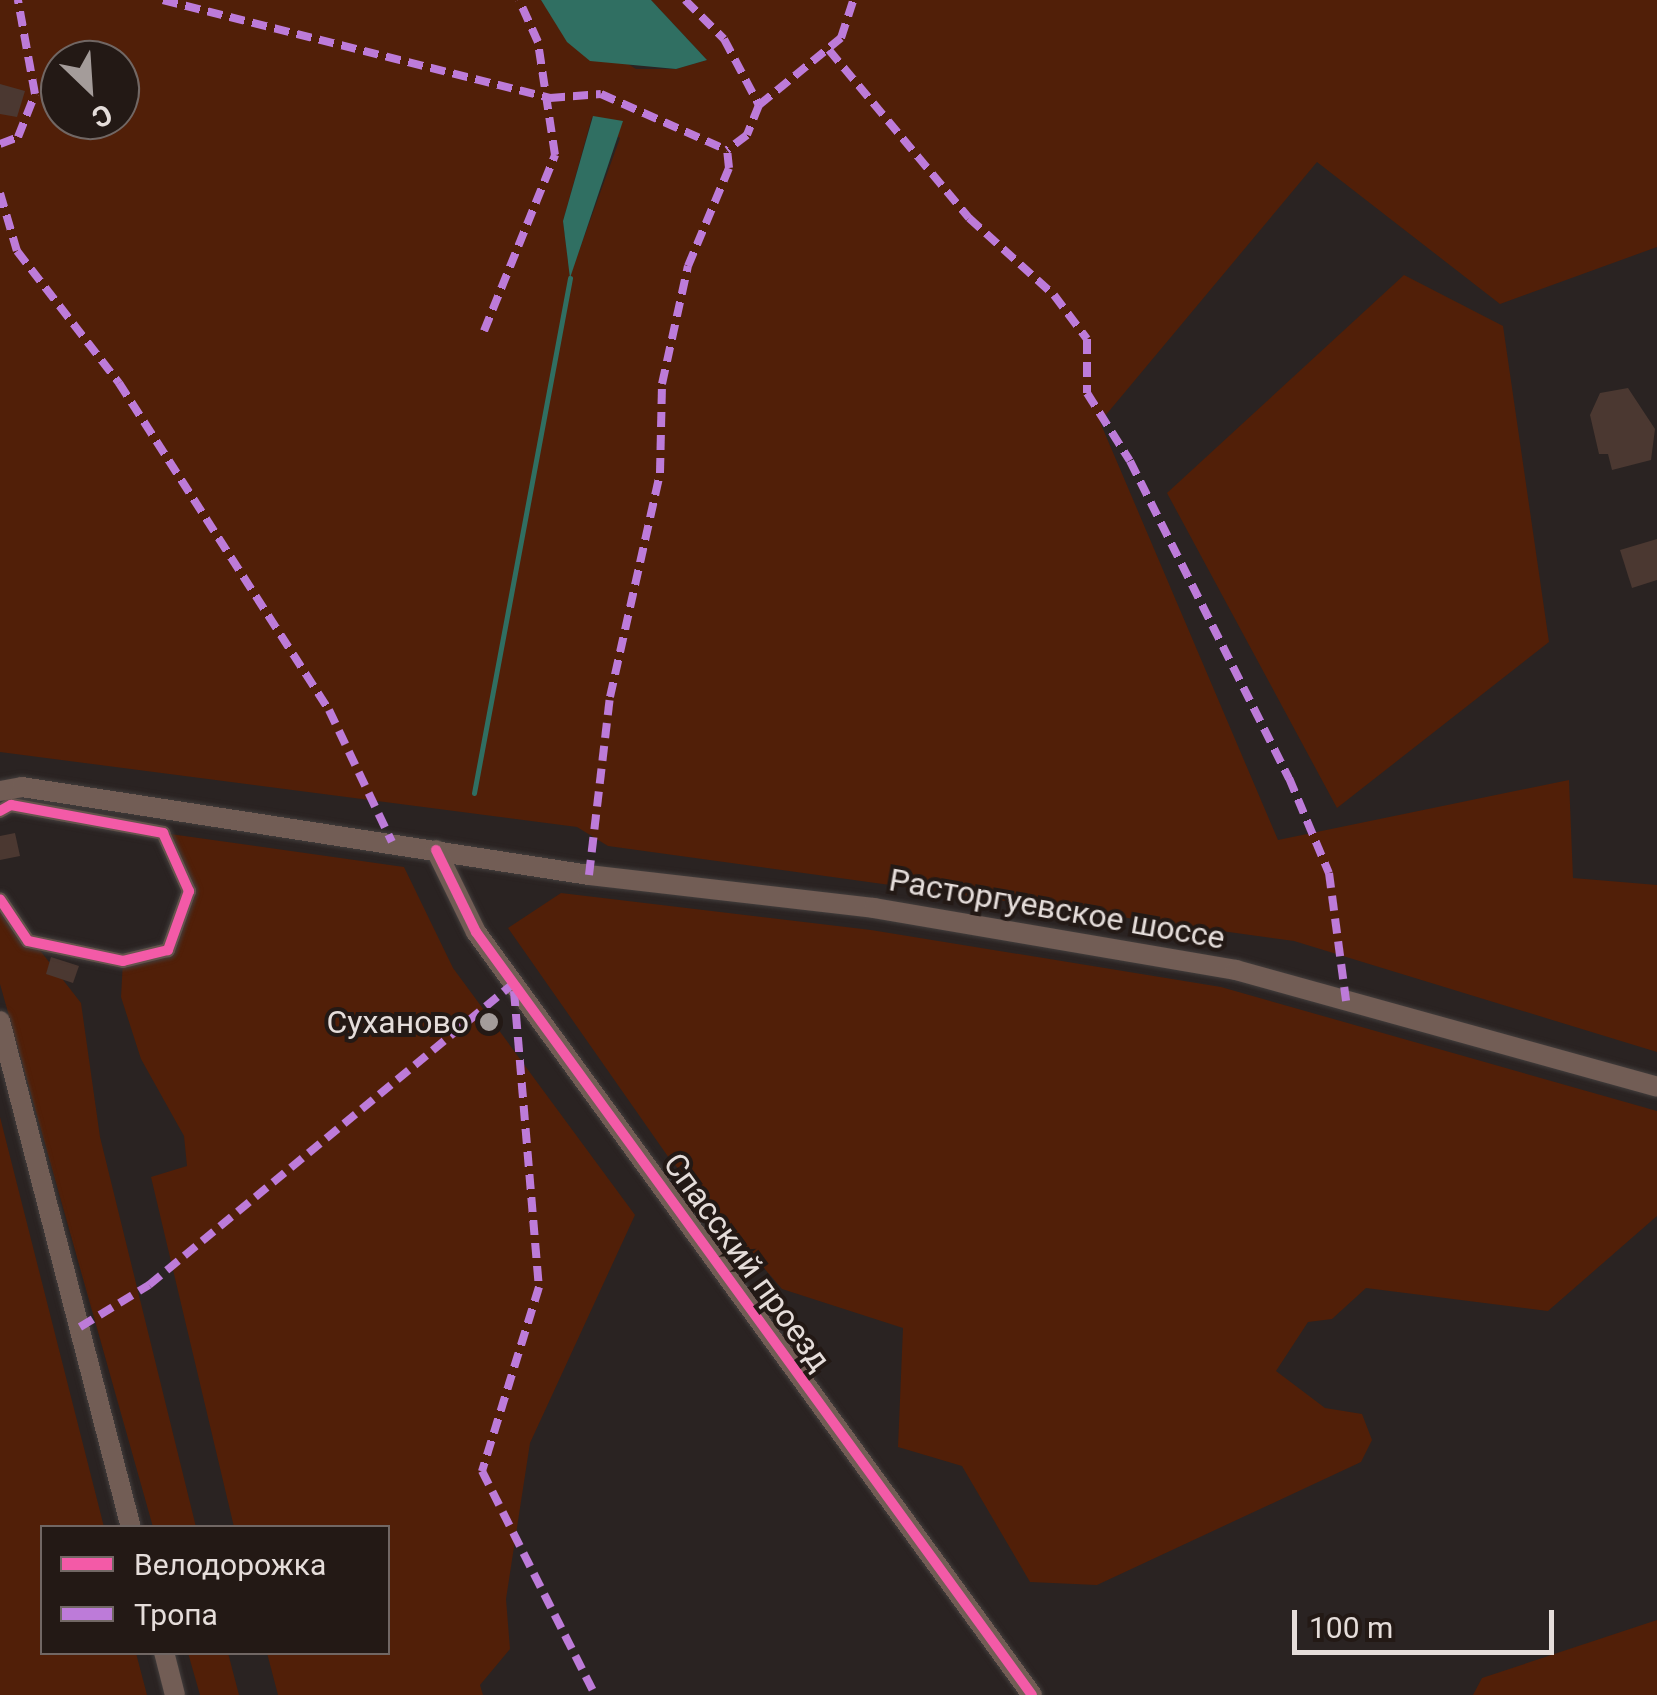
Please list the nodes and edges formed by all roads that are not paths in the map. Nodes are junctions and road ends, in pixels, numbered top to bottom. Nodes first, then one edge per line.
1 (0, 783) edge
2 (22, 787) junction
3 (0, 791) edge
4 (0, 811) edge
5 (436, 850) junction
6 (0, 899) edge
7 (0, 1021) edge
8 (1657, 1087) edge
9 (130, 1525) edge
10 (165, 1655) edge
11 (174, 1695) edge
12 (1032, 1695) edge

1 - 2 street
2 - 3 main road, Расторгуевское шоссе
2 - 5 main road, Расторгуевское шоссе
4 - 6 street
5 - 8 main road, Расторгуевское шоссе
5 - 12 main road, Спасский проезд
7 - 9 main road
10 - 11 main road

